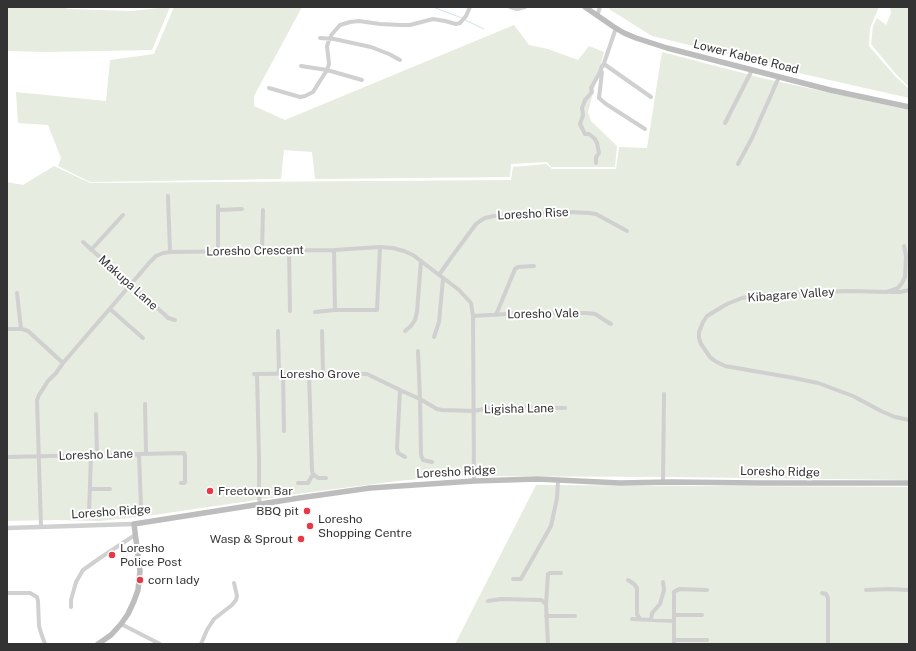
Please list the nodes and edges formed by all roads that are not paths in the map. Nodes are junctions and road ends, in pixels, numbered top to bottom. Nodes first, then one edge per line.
1 (470, 7) edge
2 (510, 7) edge
3 (526, 7) edge
4 (585, 7) edge
5 (600, 7) edge
6 (597, 16) junction
7 (616, 28) junction
8 (320, 38) dead end
9 (330, 39) junction
10 (400, 60) dead end
11 (604, 64) junction
12 (301, 66) dead end
13 (327, 70) junction
14 (752, 70) junction
15 (779, 77) junction
16 (362, 80) dead end
17 (269, 88) dead end
18 (651, 97) dead end
19 (909, 107) edge
20 (725, 122) dead end
21 (645, 129) dead end
22 (596, 163) dead end
23 (738, 164) dead end
24 (168, 196) dead end
25 (242, 210) dead end
26 (263, 210) dead end
27 (123, 215) dead end
28 (627, 231) dead end
29 (82, 242) dead end
30 (904, 246) dead end
31 (380, 248) junction
32 (91, 250) junction
33 (262, 250) junction
34 (289, 250) junction
35 (334, 250) junction
36 (218, 251) junction
37 (170, 252) junction
38 (421, 261) junction
39 (534, 266) dead end
40 (439, 276) junction
41 (444, 279) junction
42 (131, 285) junction
43 (909, 290) edge
44 (887, 292) junction
45 (17, 293) dead end
46 (110, 309) junction
47 (335, 310) junction
48 (290, 311) dead end
49 (315, 312) dead end
50 (496, 315) junction
51 (473, 316) junction
52 (175, 320) dead end
53 (611, 324) dead end
54 (7, 328) edge
55 (21, 329) junction
56 (278, 331) dead end
57 (322, 331) dead end
58 (405, 331) dead end
59 (434, 337) dead end
60 (143, 338) dead end
61 (418, 351) dead end
62 (64, 363) junction
63 (323, 373) junction
64 (281, 374) junction
65 (309, 374) junction
66 (400, 390) junction
67 (664, 394) dead end
68 (420, 399) junction
69 (145, 404) dead end
70 (565, 408) dead end
71 (474, 411) junction
72 (96, 414) dead end
73 (909, 420) edge
74 (284, 431) dead end
75 (146, 453) junction
76 (97, 454) junction
77 (139, 454) junction
78 (91, 455) junction
79 (39, 456) junction
80 (7, 457) edge
81 (405, 457) dead end
82 (432, 462) dead end
83 (313, 474) junction
84 (326, 478) dead end
85 (474, 481) junction
86 (558, 481) junction
87 (663, 482) junction
88 (181, 483) dead end
89 (298, 483) dead end
90 (909, 483) edge
91 (90, 488) junction
92 (110, 489) dead end
93 (260, 504) junction
94 (141, 507) dead end
95 (89, 513) dead end
96 (134, 524) junction
97 (41, 527) junction
98 (7, 528) edge
99 (135, 535) junction
100 (561, 573) dead end
101 (513, 579) dead end
102 (628, 580) dead end
103 (234, 582) dead end
104 (663, 582) dead end
105 (708, 590) dead end
106 (866, 590) dead end
107 (909, 590) edge
108 (7, 593) edge
109 (822, 594) dead end
110 (488, 601) dead end
111 (546, 605) junction
112 (71, 607) dead end
113 (674, 615) junction
114 (702, 615) dead end
115 (546, 616) junction
116 (576, 616) dead end
117 (632, 619) dead end
118 (640, 619) junction
119 (651, 620) junction
120 (674, 621) junction
121 (121, 624) junction
122 (707, 640) dead end
123 (674, 642) edge
124 (46, 644) edge
125 (98, 644) edge
126 (160, 644) edge
127 (200, 644) edge
128 (548, 644) edge
129 (828, 644) edge

1 - 9 street
2 - 3 street
4 - 6 main road, Lower Kabete Road
5 - 6 street
6 - 7 main road, Lower Kabete Road
7 - 11 street
7 - 14 main road, Lower Kabete Road
8 - 9 street
9 - 10 street
9 - 13 street
11 - 18 street
11 - 21 street
11 - 22 street
12 - 13 street
13 - 16 street
13 - 17 street
14 - 15 main road, Lower Kabete Road
14 - 20 street
15 - 19 main road, Lower Kabete Road
15 - 23 street
24 - 37 street
25 - 36 street
26 - 33 street
27 - 32 street
28 - 40 street, Loresho Rise
29 - 32 street, Makupa Lane
30 - 44 street
31 - 35 street, Loresho Crescent
31 - 38 street, Loresho Crescent
31 - 47 street
32 - 42 street, Makupa Lane
33 - 34 street, Loresho Crescent
33 - 36 street, Loresho Crescent
34 - 35 street, Loresho Crescent
34 - 48 street
35 - 47 street
36 - 37 street, Loresho Crescent
37 - 42 street, Loresho Crescent
38 - 40 street, Loresho Crescent
38 - 58 street
39 - 50 street
40 - 41 street, Loresho Crescent
41 - 51 street, Loresho Crescent
41 - 59 street
42 - 46 street, Loresho Crescent
42 - 52 street, Makupa Lane
43 - 44 street
44 - 73 street, Kibagare Valley
45 - 55 street
46 - 60 street
46 - 62 street, Loresho Crescent
47 - 49 street
50 - 51 street, Loresho Vale
50 - 53 street, Loresho Vale
51 - 71 street, Loresho Crescent
54 - 55 street
55 - 62 street
56 - 64 street
57 - 63 street
61 - 68 street
62 - 79 street, Loresho Crescent
63 - 65 street, Loresho Grove
63 - 66 street, Loresho Grove
64 - 65 street, Loresho Grove
64 - 74 street
64 - 93 street, Loresho Grove
65 - 83 street
66 - 68 street, Loresho Grove
66 - 81 street
67 - 87 street
68 - 71 street, Loresho Grove
68 - 82 street
69 - 75 street
70 - 71 street, Ligisha Lane
71 - 85 street, Loresho Crescent
72 - 76 street
75 - 77 street, Loresho Lane
75 - 88 street, Loresho Lane
76 - 77 street, Loresho Lane
76 - 78 street, Loresho Lane
77 - 94 street
78 - 79 street, Loresho Lane
78 - 91 street
79 - 80 street, Loresho Lane
79 - 97 street, Loresho Crescent
83 - 84 street
83 - 89 street
85 - 86 main road, Loresho Ridge
85 - 93 main road, Loresho Ridge
86 - 87 main road, Loresho Ridge
86 - 101 street
87 - 90 main road, Loresho Ridge
91 - 92 street
91 - 95 street
93 - 96 main road, Loresho Ridge
96 - 97 street, Loresho Ridge
96 - 99 main road
97 - 98 street, Loresho Ridge
99 - 112 street
99 - 121 main road
100 - 111 street
102 - 118 street
103 - 127 street
104 - 119 street
105 - 113 street
106 - 107 street
108 - 124 street
109 - 129 street
110 - 111 street
111 - 115 street
113 - 114 street
113 - 120 street
115 - 116 street
115 - 128 street
117 - 118 street
118 - 119 street
119 - 120 street
120 - 123 street
121 - 125 main road
121 - 126 street
122 - 123 street

